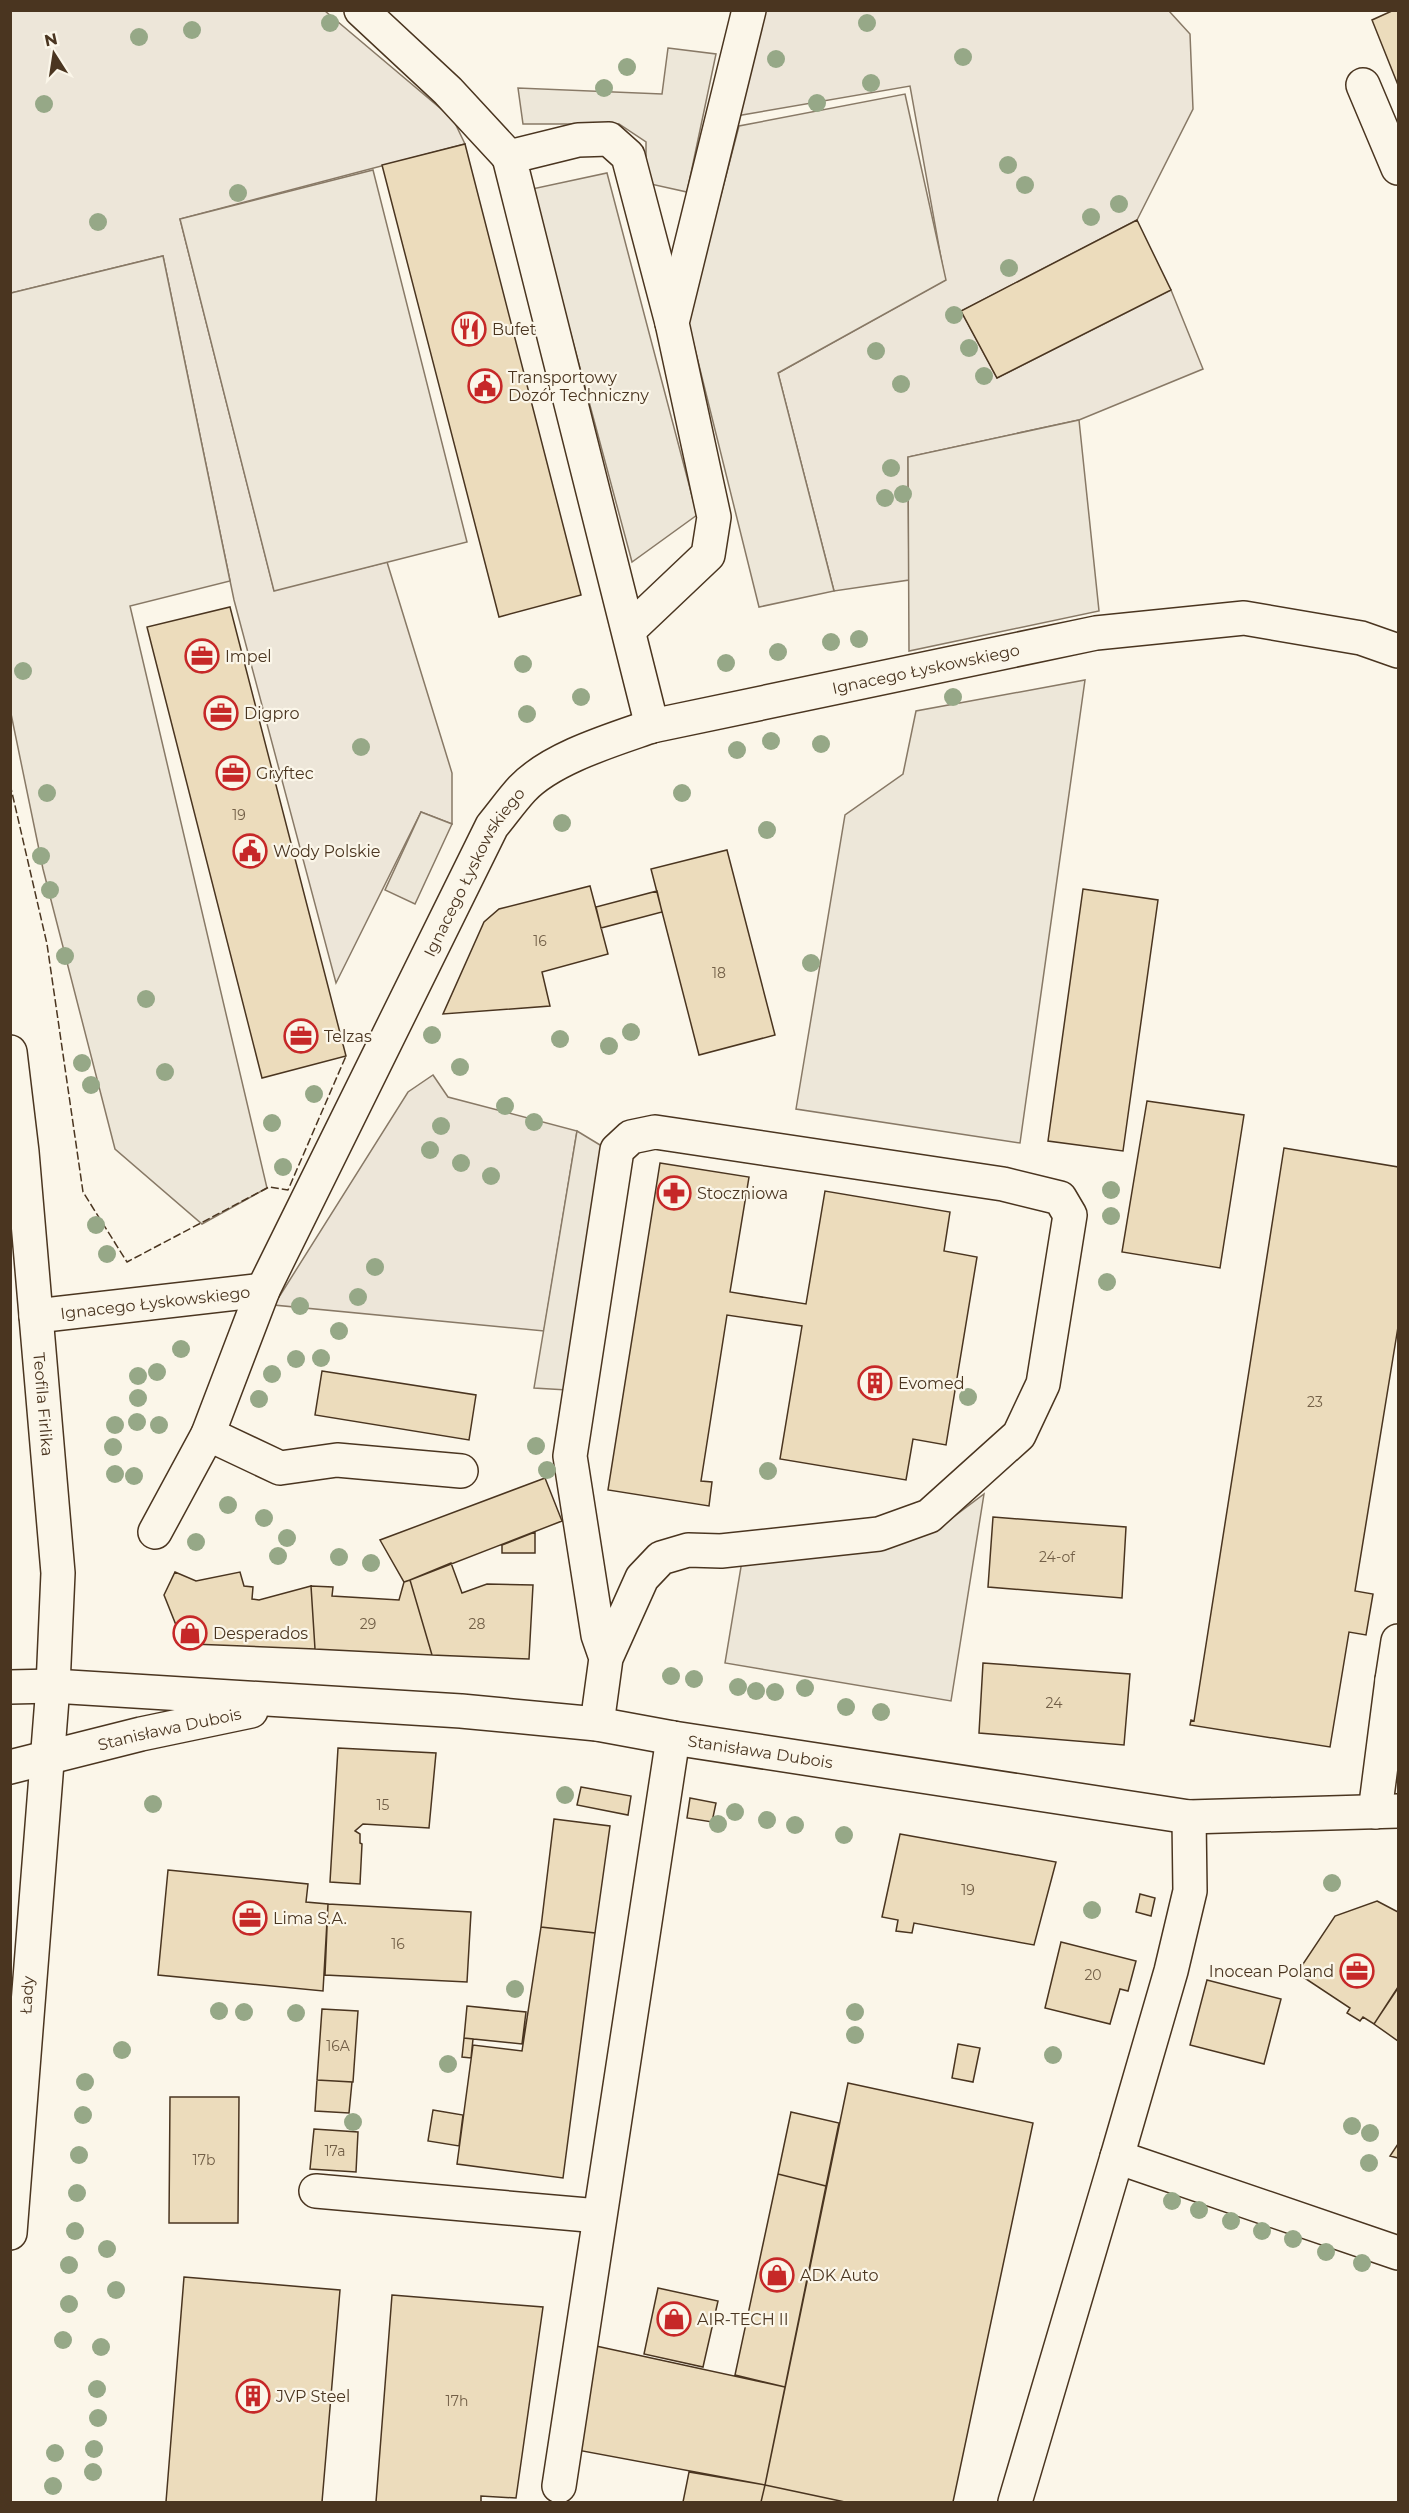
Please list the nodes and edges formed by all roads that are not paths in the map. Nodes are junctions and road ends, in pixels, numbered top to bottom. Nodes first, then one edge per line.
1 (361, 10) edge
2 (749, 10) edge
3 (1363, 85) dead end
4 (509, 157) junction
5 (1398, 168) edge
6 (672, 323) junction
7 (630, 629) junction
8 (1398, 651) edge
9 (652, 726) junction
10 (10, 1052) edge
11 (262, 1290) junction
12 (36, 1316) junction
13 (208, 1434) junction
14 (460, 1471) dead end
15 (154, 1532) dead end
16 (1398, 1641) edge
17 (606, 1658) junction
18 (1395, 1681) edge
19 (53, 1686) junction
20 (10, 1687) edge
21 (331, 1704) junction
22 (597, 1724) junction
23 (673, 1738) junction
24 (46, 1758) junction
25 (10, 1767) edge
26 (1387, 1812) edge
27 (1189, 1817) junction
28 (1117, 2157) junction
29 (316, 2191) dead end
30 (599, 2216) junction
31 (10, 2233) edge
32 (1398, 2253) edge
33 (559, 2486) dead end
34 (1015, 2502) edge

1 - 4 street
2 - 6 street
3 - 5 street
4 - 6 street
4 - 7 street
6 - 7 street
7 - 9 street
8 - 9 street, Ignacego Łyskowskiego
9 - 11 street, Ignacego Łyskowskiego
10 - 12 street, Teofila Firlika
11 - 12 street, Ignacego Łyskowskiego
11 - 13 street
12 - 19 street, Teofila Firlika
13 - 14 street
13 - 15 street
16 - 18 street
17 - 17 street
17 - 22 street
18 - 26 street
19 - 20 street, Stanisława Dubois
19 - 21 street, Stanisława Dubois
19 - 24 street, Teofila Firlika
21 - 22 street, Stanisława Dubois
21 - 24 street, Stanisława Dubois
22 - 23 street, Stanisława Dubois
23 - 27 street, Stanisława Dubois
23 - 30 street
24 - 25 street, Stanisława Dubois
24 - 31 street, Łady
26 - 27 street, Stanisława Dubois
27 - 28 street
28 - 32 street
28 - 34 street
29 - 30 street
30 - 33 street

